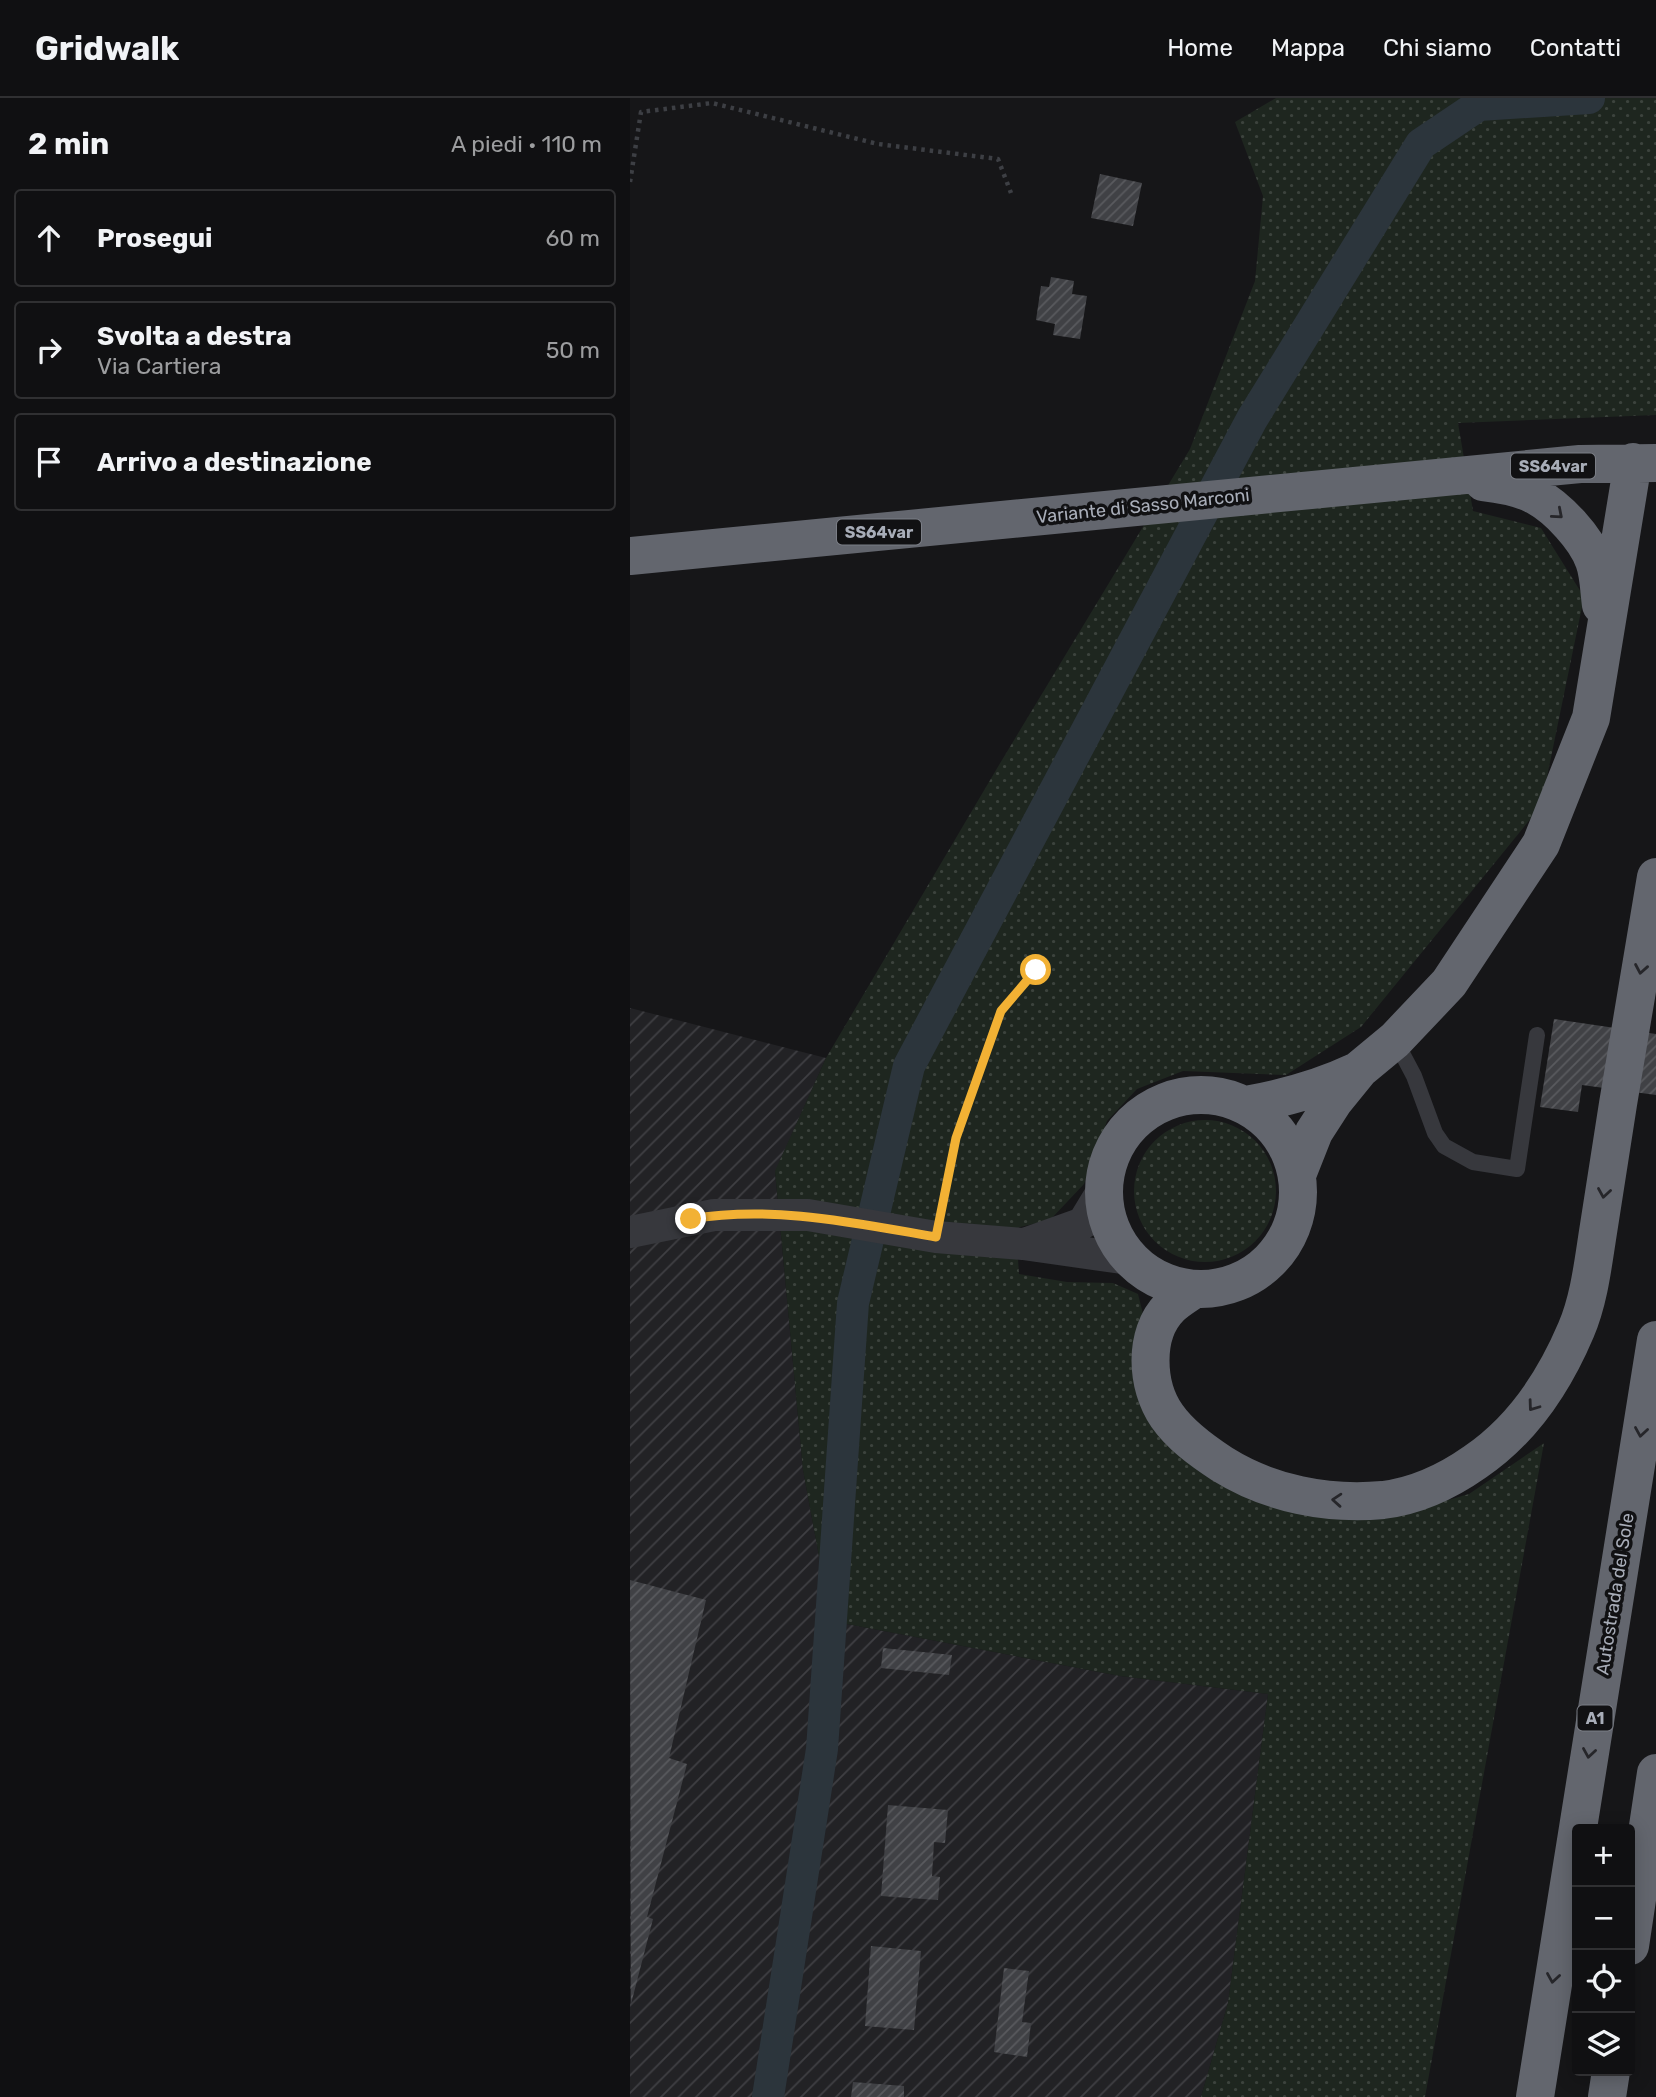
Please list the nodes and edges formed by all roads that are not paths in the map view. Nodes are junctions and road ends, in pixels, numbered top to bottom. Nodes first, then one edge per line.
1 (1644, 463) edge
2 (1450, 477) junction
3 (630, 556) edge
4 (1604, 642) junction
5 (1656, 877) edge
6 (1537, 1035) dead end
7 (1395, 1040) junction
8 (1360, 1069) junction
9 (1246, 1105) junction
10 (1297, 1175) junction
11 (1103, 1190) junction
12 (630, 1232) edge
13 (1023, 1244) junction
14 (1129, 1259) junction
15 (1193, 1290) junction
16 (1656, 1340) edge
17 (1656, 1773) edge
18 (1635, 1913) edge
19 (1610, 2076) edge
20 (1535, 2097) edge
21 (1607, 2097) edge

1 - 2 highway, Variante di Sasso Marconi / SS64var
1 - 4 highway
2 - 3 highway, Variante di Sasso Marconi / SS64var
2 -> 4 highway
4 - 7 highway
5 -> 15 highway
6 - 7 lane
7 - 8 highway
8 - 9 highway
8 - 10 highway
9 - 10 highway
9 - 11 highway
10 - 15 highway
11 - 13 street
11 - 14 highway
12 - 13 street
13 - 14 street
14 - 15 highway
16 -> 20 highway, Autostrada del Sole / A1
17 - 18 highway
19 - 21 highway

